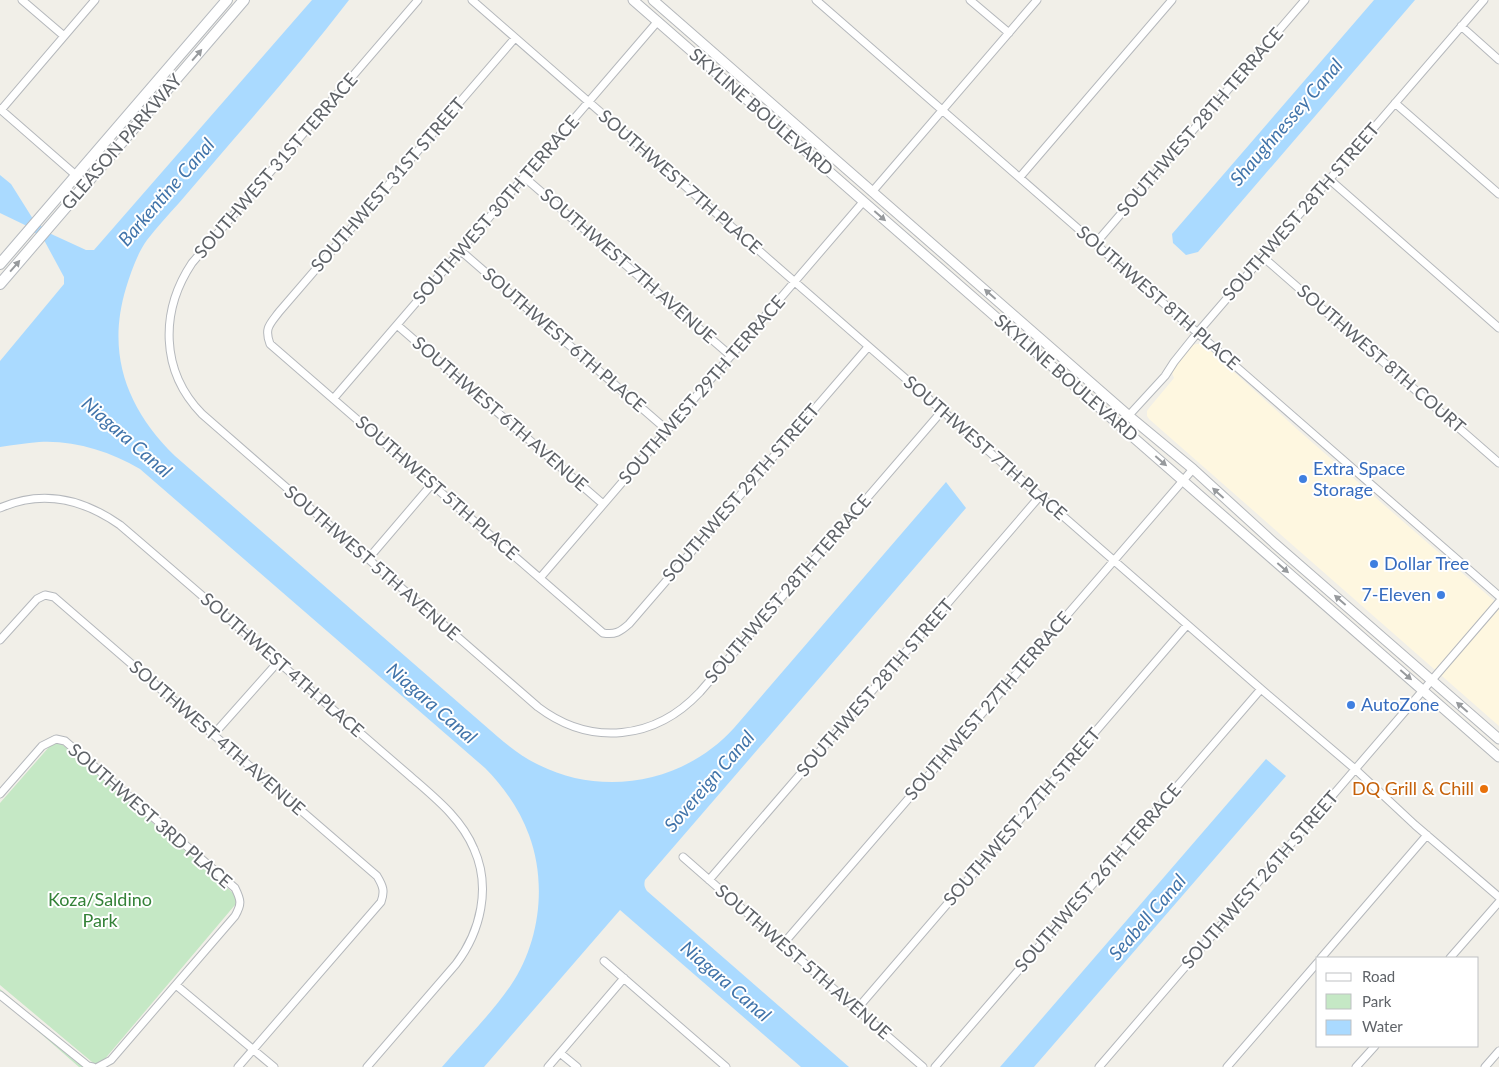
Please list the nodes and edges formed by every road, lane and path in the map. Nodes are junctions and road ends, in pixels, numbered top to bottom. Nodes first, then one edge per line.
1 (22, 0) edge
2 (95, 0) edge
3 (227, 0) edge
4 (244, 0) edge
5 (418, 0) edge
6 (472, 0) edge
7 (633, 0) edge
8 (653, 0) edge
9 (816, 0) edge
10 (970, 0) edge
11 (1037, 0) edge
12 (1172, 0) edge
13 (1305, 0) edge
14 (1484, 0) edge
15 (666, 11) junction
16 (658, 21) junction
17 (1461, 26) junction
18 (1009, 33) junction
19 (64, 36) junction
20 (515, 38) junction
21 (1499, 60) edge
22 (589, 102) junction
23 (1395, 103) junction
24 (1, 110) edge
25 (942, 110) junction
26 (76, 175) junction
27 (524, 176) junction
28 (1020, 177) junction
29 (1329, 180) junction
30 (86, 184) junction
31 (872, 192) junction
32 (1499, 194) edge
33 (863, 202) junction
34 (1095, 244) junction
35 (460, 251) junction
36 (1263, 256) junction
37 (0, 264) edge
38 (795, 282) junction
39 (0, 284) edge
40 (397, 325) junction
41 (1499, 328) edge
42 (1198, 332) junction
43 (267, 336) joint
44 (868, 347) junction
45 (170, 349) joint
46 (731, 356) junction
47 (334, 398) junction
48 (942, 411) junction
49 (1130, 416) junction
50 (1120, 426) junction
51 (667, 430) junction
52 (1499, 462) edge
53 (1193, 469) junction
54 (1183, 480) junction
55 (432, 484) junction
56 (1040, 496) junction
57 (603, 504) junction
58 (0, 508) edge
59 (368, 559) junction
60 (1114, 560) junction
61 (540, 578) junction
62 (1499, 596) edge
63 (1499, 602) edge
64 (1187, 625) junction
65 (611, 635) joint
66 (0, 640) edge
67 (278, 662) junction
68 (1432, 680) junction
69 (1261, 689) junction
70 (1423, 690) junction
71 (214, 734) junction
72 (612, 734) joint
73 (1499, 739) edge
74 (1499, 757) edge
75 (1355, 769) junction
76 (0, 794) edge
77 (1427, 835) junction
78 (683, 857) dead end
79 (710, 880) junction
80 (1499, 897) edge
81 (1499, 902) edge
82 (783, 944) junction
83 (1322, 957) edge
84 (1451, 957) edge
85 (604, 961) dead end
86 (1316, 964) edge
87 (624, 978) junction
88 (176, 985) junction
89 (0, 995) edge
90 (857, 1009) junction
91 (1373, 1047) edge
92 (253, 1050) junction
93 (1499, 1051) edge
94 (560, 1053) junction
95 (93, 1067) edge
96 (98, 1067) edge
97 (238, 1067) edge
98 (274, 1067) edge
99 (367, 1067) edge
100 (548, 1067) edge
101 (577, 1067) edge
102 (726, 1067) edge
103 (923, 1067) edge
104 (935, 1067) edge
105 (1099, 1067) edge
106 (1227, 1067) edge
107 (1356, 1067) edge
108 (1485, 1067) edge

1 - 19 street
2 - 19 street
3 - 26 main road, GLEASON PARKWAY
30 -> 4 main road, GLEASON PARKWAY
5 - 45 street, SOUTHWEST 31ST TERRACE
6 - 20 street, SOUTHWEST 7TH PLACE
7 - 16 street, SKYLINE BOULEVARD
8 - 15 street, SKYLINE BOULEVARD
9 - 25 street, SOUTHWEST 8TH PLACE
10 - 18 street
11 - 18 street
12 - 28 street
13 - 34 street, SOUTHWEST 28TH TERRACE
14 - 17 street, SOUTHWEST 28TH STREET
15 - 16 street
15 - 31 street, SKYLINE BOULEVARD
16 - 22 street, SOUTHWEST 30TH TERRACE
16 - 33 street, SKYLINE BOULEVARD
17 - 21 street
17 - 23 street, SOUTHWEST 28TH STREET
18 - 25 street
19 - 24 street
20 - 22 street, SOUTHWEST 7TH PLACE
20 - 43 street, SOUTHWEST 31ST STREET
22 - 27 street, SOUTHWEST 30TH TERRACE
22 - 38 street, SOUTHWEST 7TH PLACE
23 - 29 street, SOUTHWEST 28TH STREET
23 - 32 street
24 - 26 street
25 - 28 street, SOUTHWEST 8TH PLACE
25 - 31 street
26 - 30 street
26 - 37 main road, GLEASON PARKWAY
27 - 35 street, SOUTHWEST 30TH TERRACE
27 - 46 street, SOUTHWEST 7TH AVENUE
28 - 34 street, SOUTHWEST 8TH PLACE
29 - 36 street, SOUTHWEST 28TH STREET
29 - 41 street
39 -> 30 main road, GLEASON PARKWAY
31 - 33 street
49 -> 31 street, SKYLINE BOULEVARD
33 - 38 street, SOUTHWEST 29TH TERRACE
33 -> 50 street, SKYLINE BOULEVARD
34 - 42 street, SOUTHWEST 8TH PLACE
35 - 40 street, SOUTHWEST 30TH TERRACE
35 - 51 street, SOUTHWEST 6TH PLACE
36 - 42 street, SOUTHWEST 28TH STREET
36 - 52 street, SOUTHWEST 8TH COURT
38 - 44 street, SOUTHWEST 7TH PLACE
38 - 46 street, SOUTHWEST 29TH TERRACE
40 - 47 street, SOUTHWEST 30TH TERRACE
40 - 57 street, SOUTHWEST 6TH AVENUE
42 - 49 street, SOUTHWEST 28TH STREET
42 - 62 street, SOUTHWEST 8TH PLACE
43 - 47 street, SOUTHWEST 5TH PLACE
44 - 48 street, SOUTHWEST 7TH PLACE
44 - 65 street, SOUTHWEST 29TH STREET
45 - 59 street, SOUTHWEST 5TH AVENUE
46 - 51 street, SOUTHWEST 29TH TERRACE
47 - 55 street, SOUTHWEST 5TH PLACE
48 - 56 street, SOUTHWEST 7TH PLACE
48 - 72 street, SOUTHWEST 28TH TERRACE
49 - 50 street, SOUTHWEST 28TH STREET
49 - 53 street, SKYLINE BOULEVARD
50 -> 54 street, SKYLINE BOULEVARD
51 - 57 street, SOUTHWEST 29TH TERRACE
53 - 54 street, SOUTHWEST 27TH TERRACE
68 -> 53 street, SKYLINE BOULEVARD
54 - 60 street, SOUTHWEST 27TH TERRACE
54 -> 70 street, SKYLINE BOULEVARD
55 - 59 street
55 - 61 street, SOUTHWEST 5TH PLACE
56 - 60 street, SOUTHWEST 7TH PLACE
56 - 79 street, SOUTHWEST 28TH STREET
57 - 61 street, SOUTHWEST 29TH TERRACE
58 - 67 street, SOUTHWEST 4TH PLACE
59 - 72 street, SOUTHWEST 5TH AVENUE
60 - 64 street, SOUTHWEST 7TH PLACE
60 - 82 street, SOUTHWEST 27TH TERRACE
61 - 65 street, SOUTHWEST 5TH PLACE
63 - 68 street, SOUTHWEST 26TH STREET
64 - 69 street, SOUTHWEST 7TH PLACE
64 - 90 street, SOUTHWEST 27TH STREET
66 - 71 street, SOUTHWEST 4TH AVENUE
67 - 71 street
67 - 99 street, SOUTHWEST 4TH PLACE
68 - 70 street, SOUTHWEST 26TH STREET
73 -> 68 street, SKYLINE BOULEVARD
69 - 75 street, SOUTHWEST 7TH PLACE
69 - 104 street, SOUTHWEST 26TH TERRACE
70 - 74 street, SKYLINE BOULEVARD
70 - 75 street, SOUTHWEST 26TH STREET
71 - 92 street, SOUTHWEST 4TH AVENUE
75 - 77 street, SOUTHWEST 7TH PLACE
75 - 105 street, SOUTHWEST 26TH STREET
76 - 88 street, SOUTHWEST 3RD PLACE
77 - 80 street, SOUTHWEST 7TH PLACE
77 - 83 street
78 - 79 street, SOUTHWEST 5TH AVENUE
79 - 82 street, SOUTHWEST 5TH AVENUE
81 - 84 street
82 - 90 street, SOUTHWEST 5TH AVENUE
85 - 87 street
86 - 106 street
87 - 94 street
87 - 102 street
88 - 92 street
88 - 96 street
89 - 95 street
90 - 103 street, SOUTHWEST 5TH AVENUE
91 - 107 street
92 - 97 street
92 - 98 street
93 - 108 street
94 - 100 street
94 - 101 street

